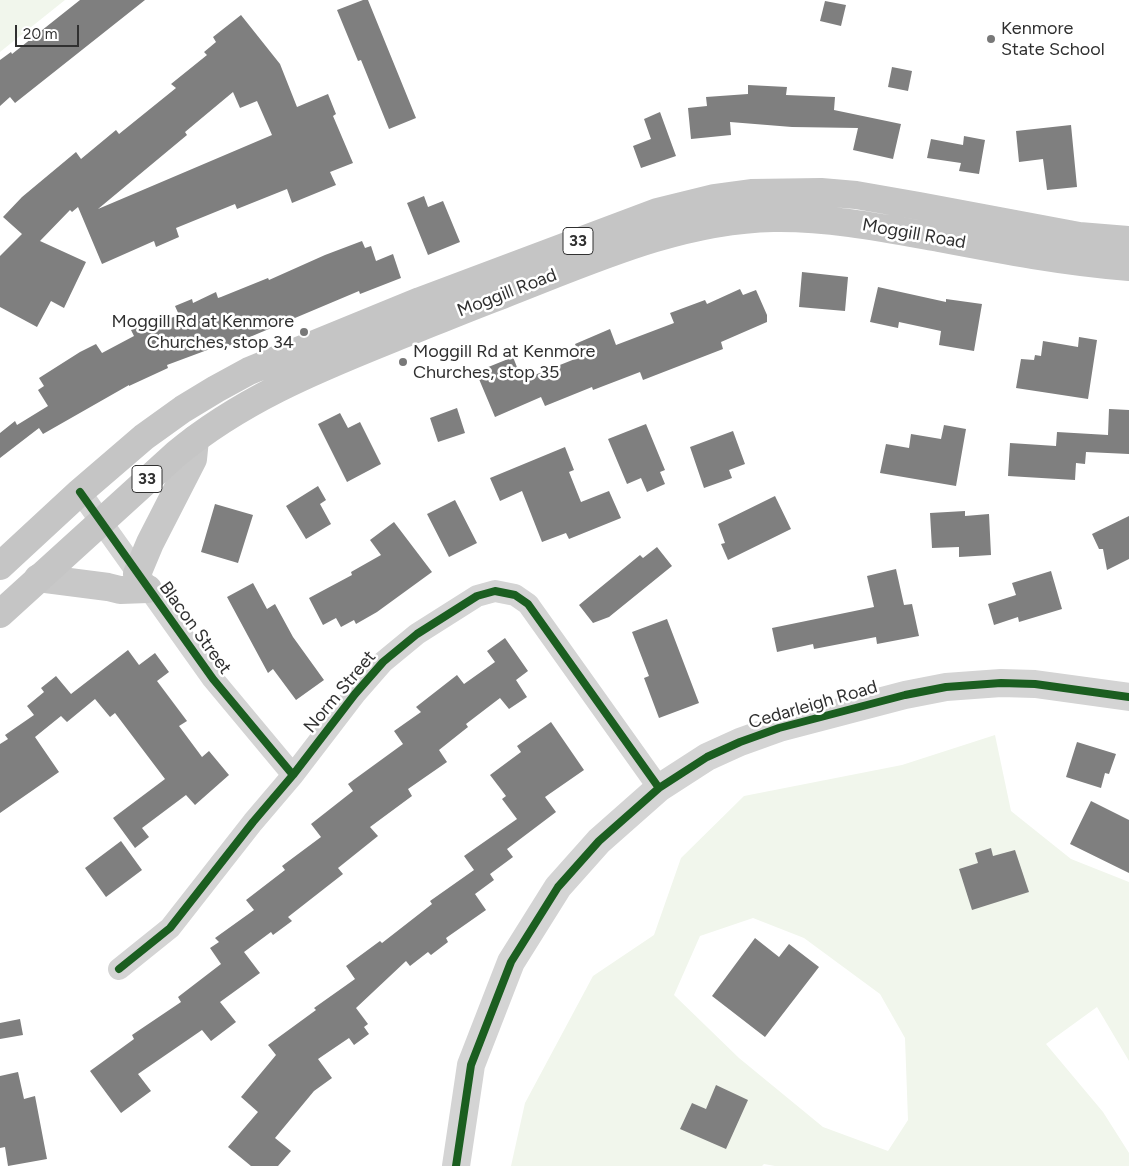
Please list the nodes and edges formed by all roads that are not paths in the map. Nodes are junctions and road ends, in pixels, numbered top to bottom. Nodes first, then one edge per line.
1 (1129, 240) edge
2 (1129, 267) edge
3 (195, 439) junction
4 (80, 492) junction
5 (100, 521) junction
6 (0, 566) edge
7 (38, 578) junction
8 (143, 582) junction
9 (0, 614) edge
10 (1129, 697) edge
11 (293, 775) junction
12 (659, 788) junction
13 (119, 969) dead end
14 (456, 1166) edge

1 - 4 highway, Moggill Road / 33
2 - 3 highway, Moggill Road / 33
3 - 5 highway, Moggill Road / 33
3 - 8 main road
4 - 5 street, Blacon Street
4 - 6 highway, Moggill Road / 33
5 - 7 highway, Moggill Road / 33
5 - 8 street, Blacon Street
7 - 8 main road
7 - 9 highway, Moggill Road / 33
8 - 11 street, Blacon Street
10 - 12 street, Cedarleigh Road
11 - 12 street, Norm Street
11 - 13 street, Norm Street
12 - 14 street, Cedarleigh Road

